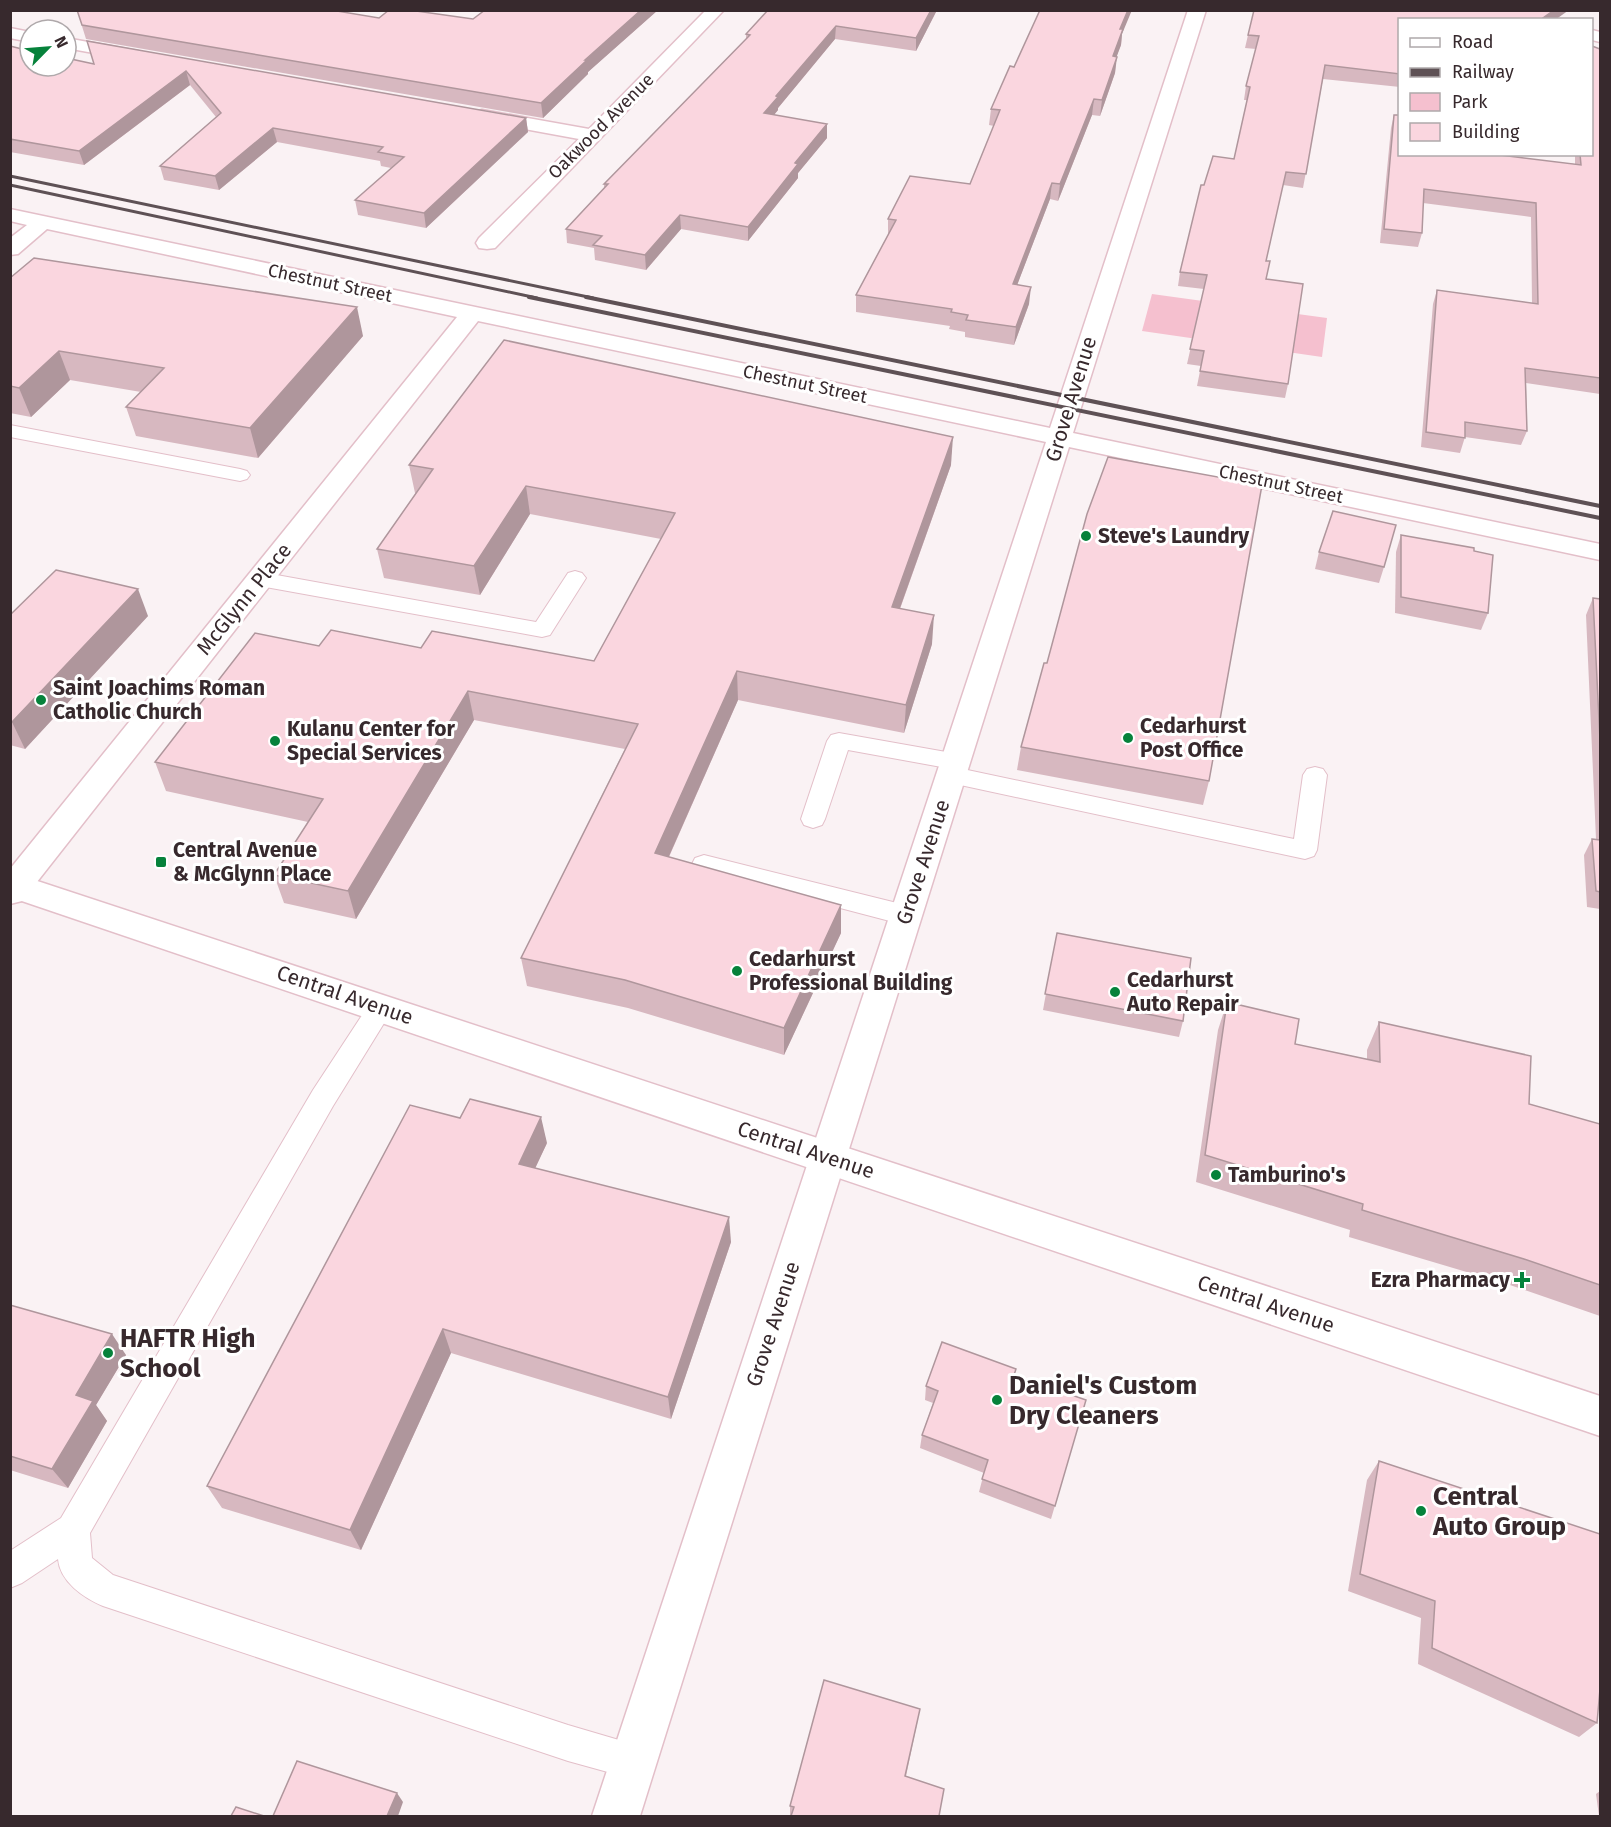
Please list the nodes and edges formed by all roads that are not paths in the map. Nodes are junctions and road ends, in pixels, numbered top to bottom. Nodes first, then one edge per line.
1 (716, 10) edge
2 (1197, 10) edge
3 (78, 45) edge
4 (148, 57) edge
5 (463, 112) edge
6 (592, 135) junction
7 (10, 215) edge
8 (43, 222) junction
9 (487, 243) dead end
10 (10, 249) edge
11 (472, 313) junction
12 (10, 431) edge
13 (1060, 438) junction
14 (240, 475) dead end
15 (1600, 552) edge
16 (575, 578) dead end
17 (260, 579) junction
18 (953, 768) junction
19 (1315, 775) dead end
20 (813, 819) dead end
21 (704, 864) edge
22 (12, 887) edge
23 (905, 915) junction
24 (381, 1007) junction
25 (827, 1157) junction
26 (1600, 1416) edge
27 (73, 1530) junction
28 (10, 1571) edge
29 (633, 1761) junction
30 (616, 1816) edge

1 - 6 street, Oakwood Avenue
2 - 13 street, Grove Avenue
3 - 4 street
5 - 6 street
6 - 9 street, Oakwood Avenue
7 - 8 street, Chestnut Street
8 - 10 street
8 - 11 street, Chestnut Street
11 - 13 street, Chestnut Street
11 - 17 street, McGlynn Place
12 - 14 lane
13 - 15 street, Chestnut Street
13 - 18 street, Grove Avenue
16 - 17 lane
17 - 22 street, McGlynn Place
18 - 19 lane
18 - 20 lane
18 - 23 street, Grove Avenue
21 - 23 lane
22 - 24 street, Central Avenue
23 - 25 street, Grove Avenue
24 - 25 street, Central Avenue
24 - 27 lane
25 - 26 street, Central Avenue
25 - 29 street, Grove Avenue
27 - 28 lane
27 - 29 lane
29 - 30 street, Grove Avenue

